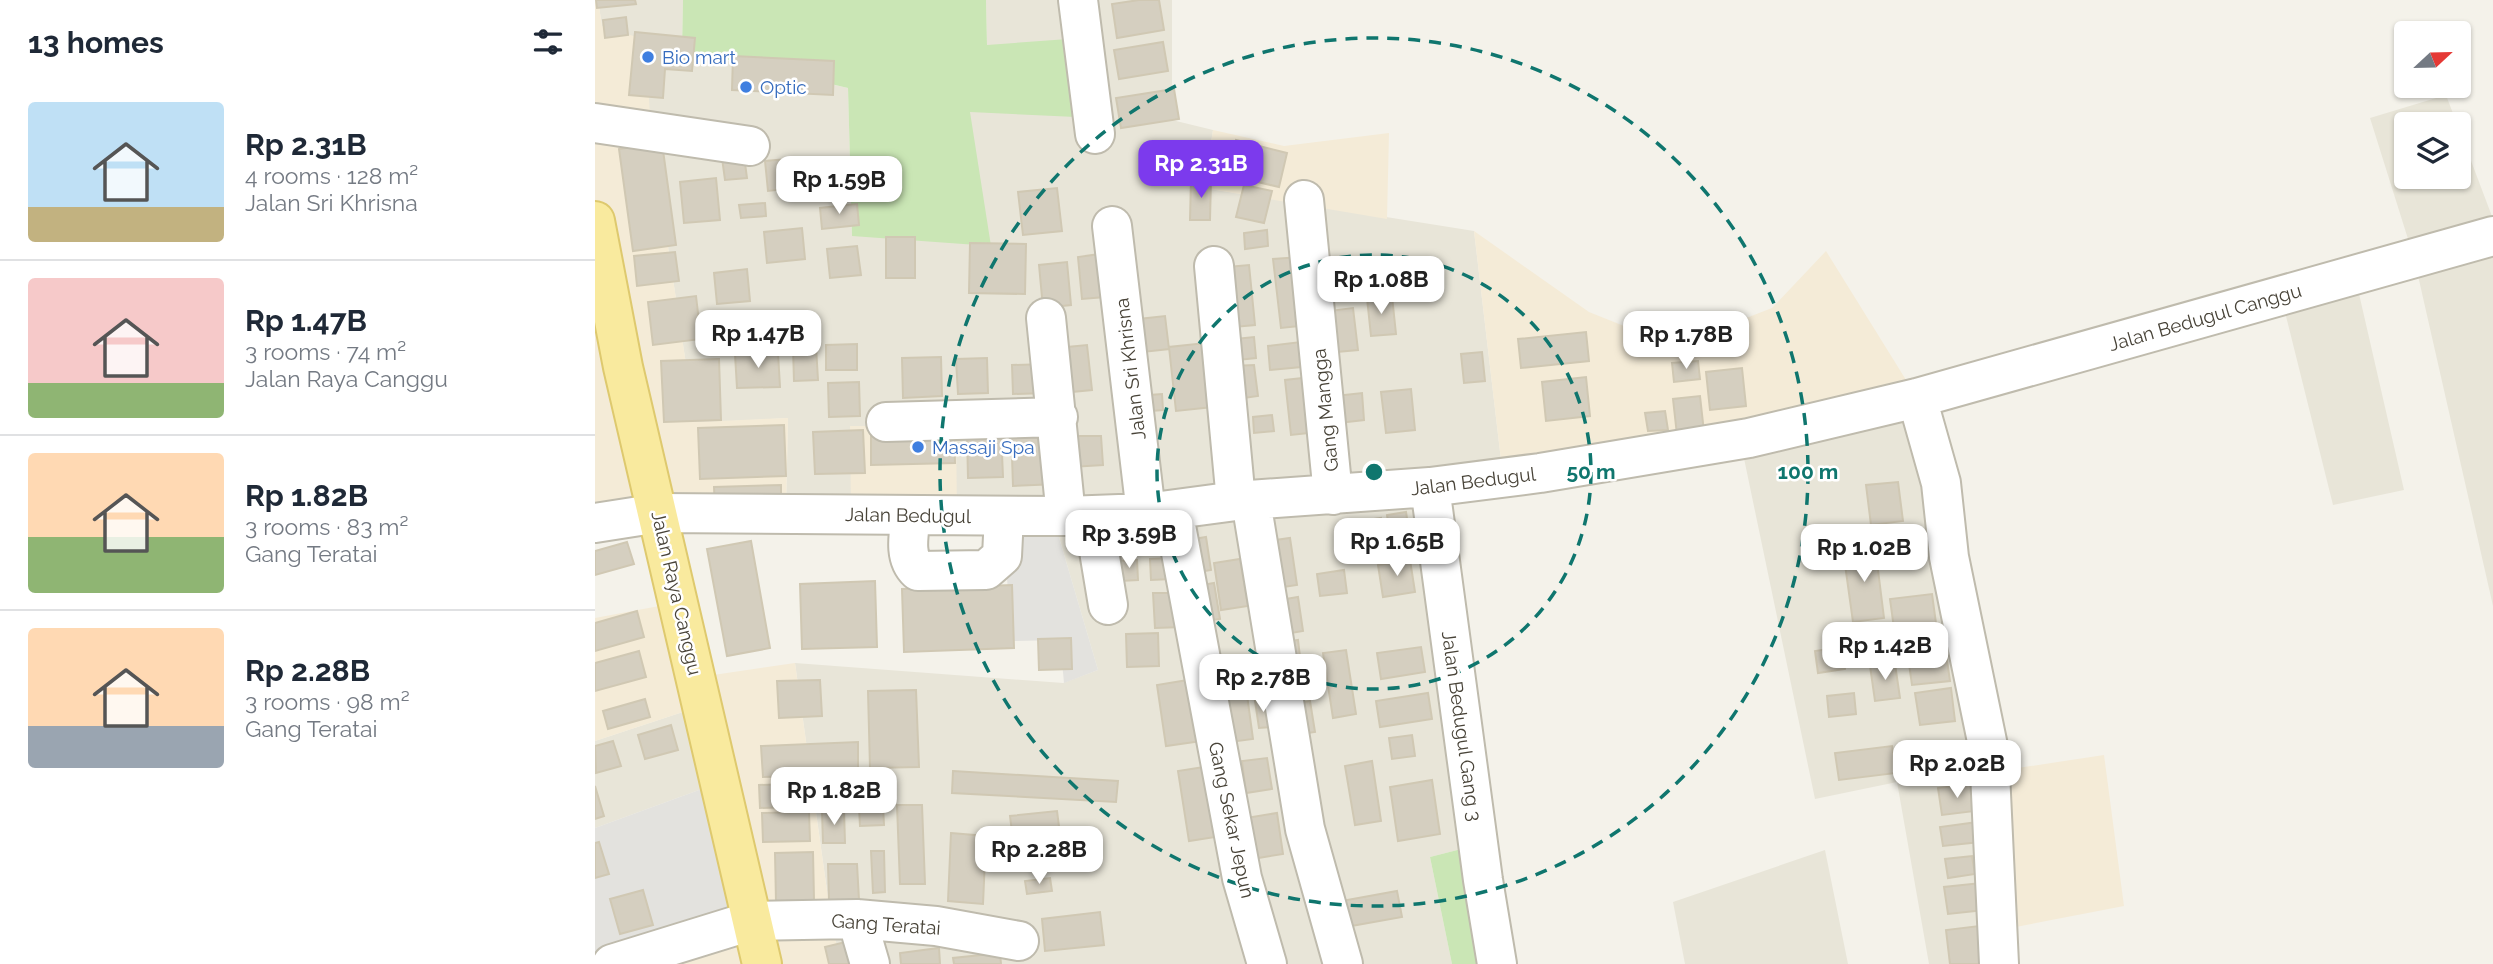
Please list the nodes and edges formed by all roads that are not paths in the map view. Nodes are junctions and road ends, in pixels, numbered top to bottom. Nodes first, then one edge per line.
1 (1079, 0) edge
2 (595, 123) edge
3 (1095, 134) dead end
4 (750, 146) dead end
5 (1304, 200) dead end
6 (595, 221) edge
7 (1111, 226) dead end
8 (2493, 236) edge
9 (1213, 267) dead end
10 (1046, 318) dead end
11 (1917, 398) junction
12 (1058, 417) junction
13 (886, 422) dead end
14 (1430, 487) junction
15 (1333, 495) junction
16 (1244, 501) junction
17 (1159, 512) junction
18 (659, 513) junction
19 (911, 514) junction
20 (1004, 516) junction
21 (1079, 516) junction
22 (595, 523) edge
23 (1108, 605) dead end
24 (857, 919) junction
25 (751, 921) junction
26 (1019, 940) dead end
27 (612, 964) edge
28 (762, 964) edge
29 (870, 964) edge
30 (1267, 964) edge
31 (1343, 964) edge
32 (1497, 964) edge
33 (1999, 964) edge

1 - 3 street
2 - 4 street
5 - 15 street, Gang Mangga
6 - 18 main road, Jalan Raya Canggu
7 - 17 street, Jalan Sri Khrisna
8 - 11 street, Jalan Bedugul Canggu
9 - 16 street
10 - 12 street
11 - 14 street, Jalan Bedugul
11 - 33 street
12 - 13 street
12 - 21 street
14 - 15 street, Jalan Bedugul
14 - 32 street, Jalan Bedugul Gang 3
15 - 16 street, Jalan Bedugul
16 - 17 street, Jalan Bedugul
16 - 31 street
17 - 21 street, Jalan Bedugul
17 - 30 street, Gang Sekar Jepun
18 - 19 street, Jalan Bedugul
18 - 22 street, Jalan Bedugul
18 - 25 main road, Jalan Raya Canggu
19 - 20 street, Jalan Bedugul
19 - 20 street
20 - 21 street, Jalan Bedugul
21 - 23 street
24 - 25 street, Gang Teratai
24 - 26 street, Gang Teratai
24 - 29 street
25 - 27 street, Gang Teratai
25 - 28 main road, Jalan Raya Canggu

